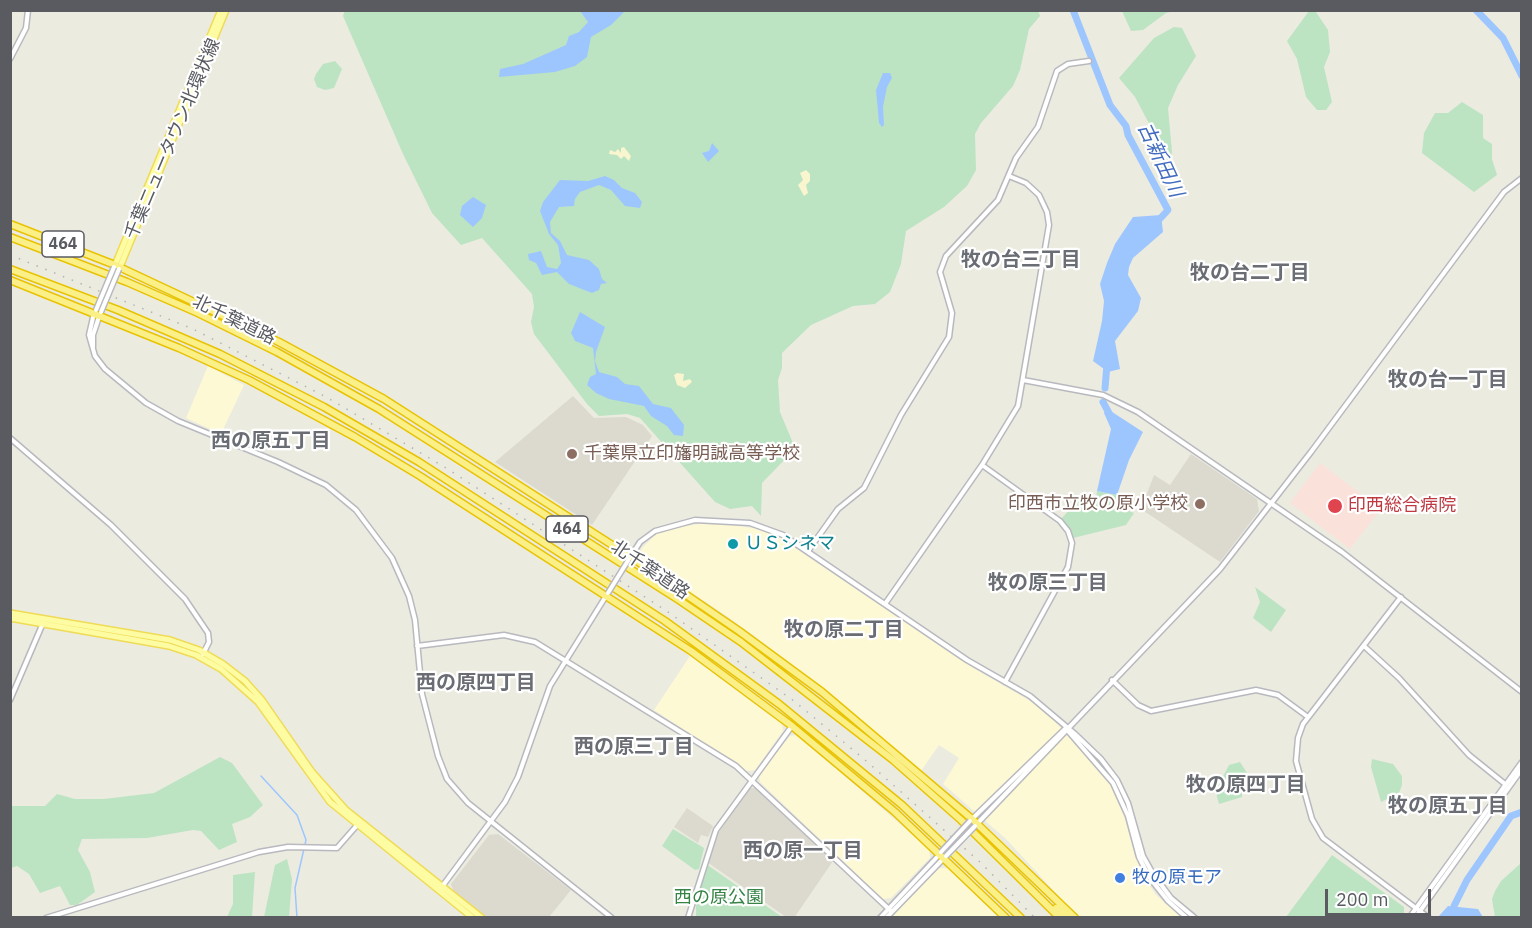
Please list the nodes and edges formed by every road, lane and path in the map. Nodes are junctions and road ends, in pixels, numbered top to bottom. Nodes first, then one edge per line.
1 (28, 10) edge
2 (221, 10) edge
3 (226, 10) edge
4 (10, 59) edge
5 (1089, 61) dead end
6 (1009, 176) junction
7 (1521, 178) edge
8 (10, 224) edge
9 (10, 237) edge
10 (117, 267) junction
11 (10, 269) edge
12 (10, 280) edge
13 (98, 312) junction
14 (1023, 380) junction
15 (10, 438) edge
16 (982, 465) junction
17 (1270, 503) junction
18 (808, 551) junction
19 (630, 558) junction
20 (608, 594) junction
21 (1401, 597) junction
22 (885, 604) junction
23 (10, 613) edge
24 (10, 618) edge
25 (44, 621) junction
26 (417, 646) junction
27 (1364, 646) junction
28 (202, 655) junction
29 (565, 661) junction
30 (1112, 680) junction
31 (1005, 682) junction
32 (1521, 692) edge
33 (10, 700) edge
34 (1308, 717) junction
35 (792, 726) junction
36 (1066, 728) junction
37 (1521, 762) edge
38 (1521, 769) edge
39 (752, 779) junction
40 (1505, 784) junction
41 (492, 822) junction
42 (974, 822) junction
43 (359, 824) junction
44 (943, 855) junction
45 (1027, 885) junction
46 (441, 889) junction
47 (1418, 909) junction
48 (890, 910) junction
49 (1428, 917) edge
50 (46, 918) edge
51 (473, 918) edge
52 (482, 918) edge
53 (612, 918) edge
54 (688, 918) edge
55 (880, 918) edge
56 (886, 918) edge
57 (1006, 918) edge
58 (1021, 918) edge
59 (1060, 918) edge
60 (1067, 918) edge
61 (1075, 918) edge
62 (1187, 918) edge
63 (1195, 918) edge
64 (1409, 918) edge
65 (1415, 918) edge

1 - 4 street
2 - 10 main road, 千葉ニュータウン北環状線
3 - 10 main road, 千葉ニュータウン北環状線
5 - 6 street
6 - 14 street
6 - 18 street
7 - 17 street
8 - 10 highway, 北千葉道路 / 464
9 - 45 highway, 北千葉道路 / 464
10 - 13 street, bridge
10 - 19 highway, 北千葉道路 / 464
11 - 58 highway, 北千葉道路 / 464
12 - 13 highway, 464
13 - 20 highway, 464
13 - 26 street
14 - 16 street
14 - 17 street
15 - 28 street
16 - 22 street
16 - 31 street
17 - 21 street
17 - 30 street
18 - 19 street
18 - 22 street
19 - 20 street, bridge
19 - 42 highway, 北千葉道路 / 464
20 - 29 street
20 - 35 highway, 464
21 - 27 street
21 - 32 street
22 - 31 street
23 - 25 main road
24 - 25 main road
25 - 28 main road
25 - 33 street
26 - 29 street
26 - 41 street
27 - 34 street
27 - 40 street
28 - 43 main road
29 - 39 street
29 - 41 street
30 - 34 street
30 - 36 street
31 - 36 street
34 - 47 street
35 - 39 street
35 - 44 highway, 464
36 - 42 street
36 - 62 street
36 - 63 street
37 - 40 street
38 - 47 street
39 - 48 street
39 - 54 street
40 - 47 street
41 - 46 street
41 - 53 street
42 - 44 street, bridge
42 - 61 highway, 北千葉道路 / 464
43 - 46 main road
43 - 50 street
44 - 48 street
44 - 57 highway, 464
45 - 59 highway, 北千葉道路 / 464
45 - 60 highway
46 - 51 main road
46 - 52 main road
47 - 49 street
47 - 64 street
47 - 65 street
48 - 55 street
48 - 56 street

